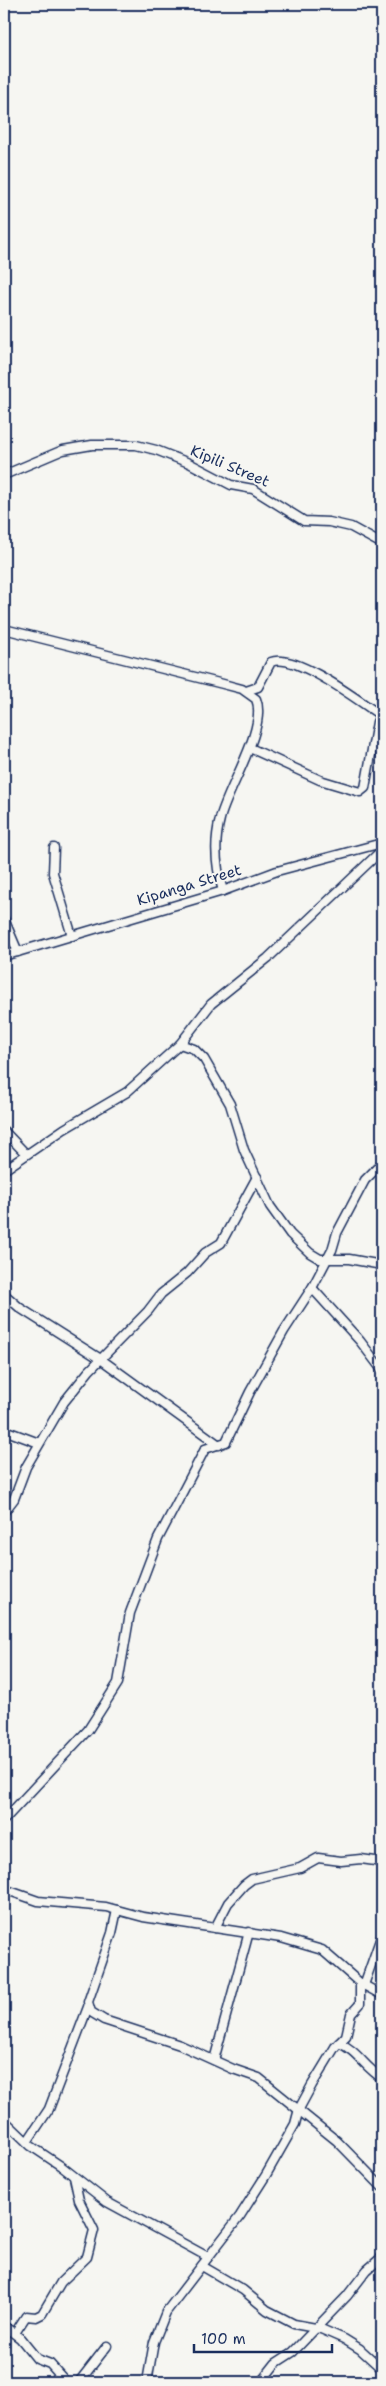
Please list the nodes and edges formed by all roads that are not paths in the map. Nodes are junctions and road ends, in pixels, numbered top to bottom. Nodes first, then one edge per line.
1 (4, 475) edge
2 (382, 544) edge
3 (4, 629) edge
4 (246, 691) junction
5 (381, 713) edge
6 (250, 748) junction
7 (382, 843) edge
8 (54, 848) dead end
9 (382, 850) edge
10 (223, 891) junction
11 (4, 919) edge
12 (72, 936) junction
13 (18, 952) junction
14 (4, 956) edge
15 (180, 1044) junction
16 (4, 1131) edge
17 (26, 1154) junction
18 (382, 1163) edge
19 (4, 1170) edge
20 (257, 1177) junction
21 (327, 1260) junction
22 (382, 1265) edge
23 (312, 1288) junction
24 (4, 1294) edge
25 (102, 1360) junction
26 (382, 1370) edge
27 (4, 1430) edge
28 (39, 1443) junction
29 (219, 1445) junction
30 (4, 1512) edge
31 (4, 1820) edge
32 (382, 1862) edge
33 (4, 1889) edge
34 (117, 1910) junction
35 (215, 1928) junction
36 (249, 1932) junction
37 (382, 1934) edge
38 (362, 1984) junction
39 (382, 1995) edge
40 (88, 2007) junction
41 (339, 2042) junction
42 (214, 2060) junction
43 (382, 2078) edge
44 (299, 2109) junction
45 (4, 2120) edge
46 (27, 2142) junction
47 (74, 2177) junction
48 (382, 2187) edge
49 (208, 2257) junction
50 (382, 2258) edge
51 (202, 2266) junction
52 (4, 2326) edge
53 (315, 2328) junction
54 (15, 2333) junction
55 (107, 2346) dead end
56 (382, 2369) edge
57 (66, 2382) edge
58 (79, 2382) edge
59 (147, 2382) edge
60 (261, 2382) edge

1 - 2 street, Kipili Street
3 - 4 street
4 - 5 street
4 - 6 street
5 - 6 street
6 - 10 street
7 - 10 street, Kipanga Street
8 - 12 street
9 - 15 street
10 - 12 street, Kipanga Street
11 - 13 street
12 - 13 street, Kipanga Street
13 - 14 street, Kipanga Street
15 - 17 street
15 - 20 street
16 - 17 street
17 - 19 street
18 - 21 street
20 - 21 street
20 - 25 street
21 - 22 street
21 - 23 street
23 - 26 street
23 - 29 street
24 - 25 street
25 - 28 street
25 - 29 street
27 - 28 street
28 - 30 street
29 - 31 street
32 - 35 street
33 - 34 street
34 - 35 street
34 - 40 street
35 - 36 street
36 - 38 street
36 - 42 street
37 - 38 street
38 - 39 street
38 - 41 street
40 - 42 street
40 - 46 street
41 - 43 street
41 - 44 street
42 - 44 street
44 - 48 street
44 - 49 street
45 - 46 street
46 - 47 street
47 - 49 street
47 - 54 street
49 - 51 street
50 - 53 street
51 - 53 street
51 - 59 street
52 - 54 street
53 - 56 street
53 - 60 street
54 - 57 street
55 - 58 street

